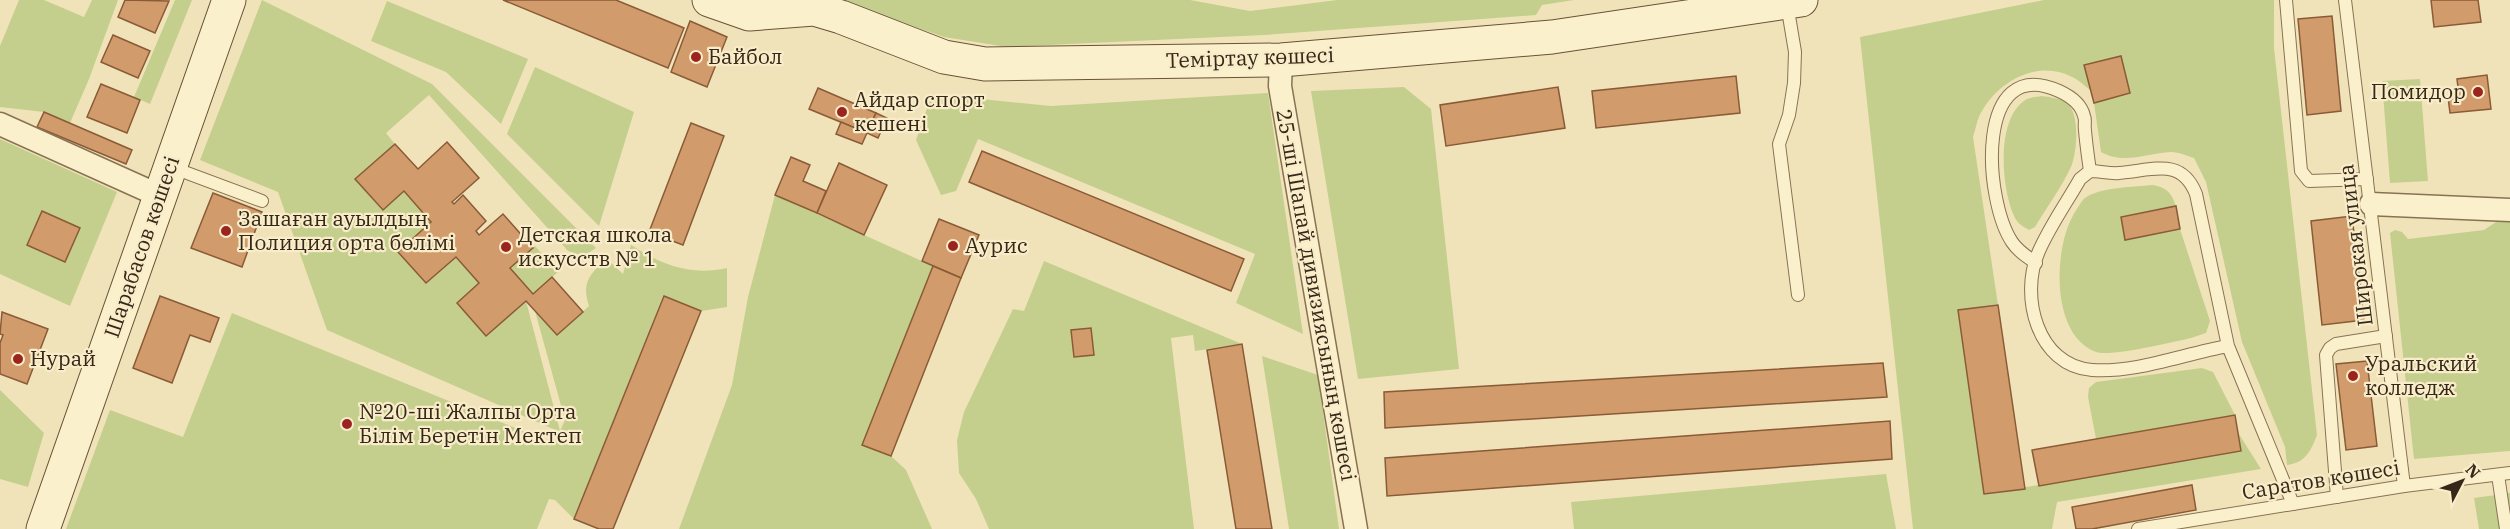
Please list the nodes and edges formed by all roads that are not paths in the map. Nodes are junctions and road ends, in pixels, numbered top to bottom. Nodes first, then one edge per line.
1 (229, 0) edge
2 (709, 0) edge
3 (2286, 0) edge
4 (2345, 0) edge
5 (1777, 2) edge
6 (791, 5) edge
7 (1281, 60) junction
8 (0, 124) edge
9 (2090, 171) junction
10 (2367, 179) junction
11 (165, 181) junction
12 (262, 201) dead end
13 (2371, 204) junction
14 (2510, 210) edge
15 (2036, 263) junction
16 (1798, 295) dead end
17 (2386, 336) junction
18 (2228, 346) junction
19 (2504, 474) edge
20 (2404, 486) junction
21 (2337, 497) junction
22 (2293, 504) junction
23 (43, 529) edge
24 (1356, 529) edge
25 (2138, 529) edge
26 (2506, 529) edge

1 - 11 street, Шарабасов көшесі
2 - 6 street, Теміртау көшесі
3 - 10 lane
4 - 10 lane, Широкая улица
5 - 7 street, Теміртау көшесі
5 - 16 lane
6 - 7 street, Теміртау көшесі
7 - 24 street, 25-ші Шапай дивизиясының көшесі
8 - 11 street
9 - 15 lane
9 - 15 lane
9 - 18 lane
10 - 13 lane, Широкая улица
11 - 12 lane
11 - 23 street, Шарабасов көшесі
13 - 14 street
13 - 17 lane, Широкая улица
15 - 18 lane
17 - 20 lane, Широкая улица
17 - 21 lane
18 - 22 lane
19 - 20 lane, Саратов көшесі
19 - 26 lane
20 - 21 lane, Саратов көшесі
21 - 22 lane, Саратов көшесі
22 - 25 lane, Саратов көшесі

